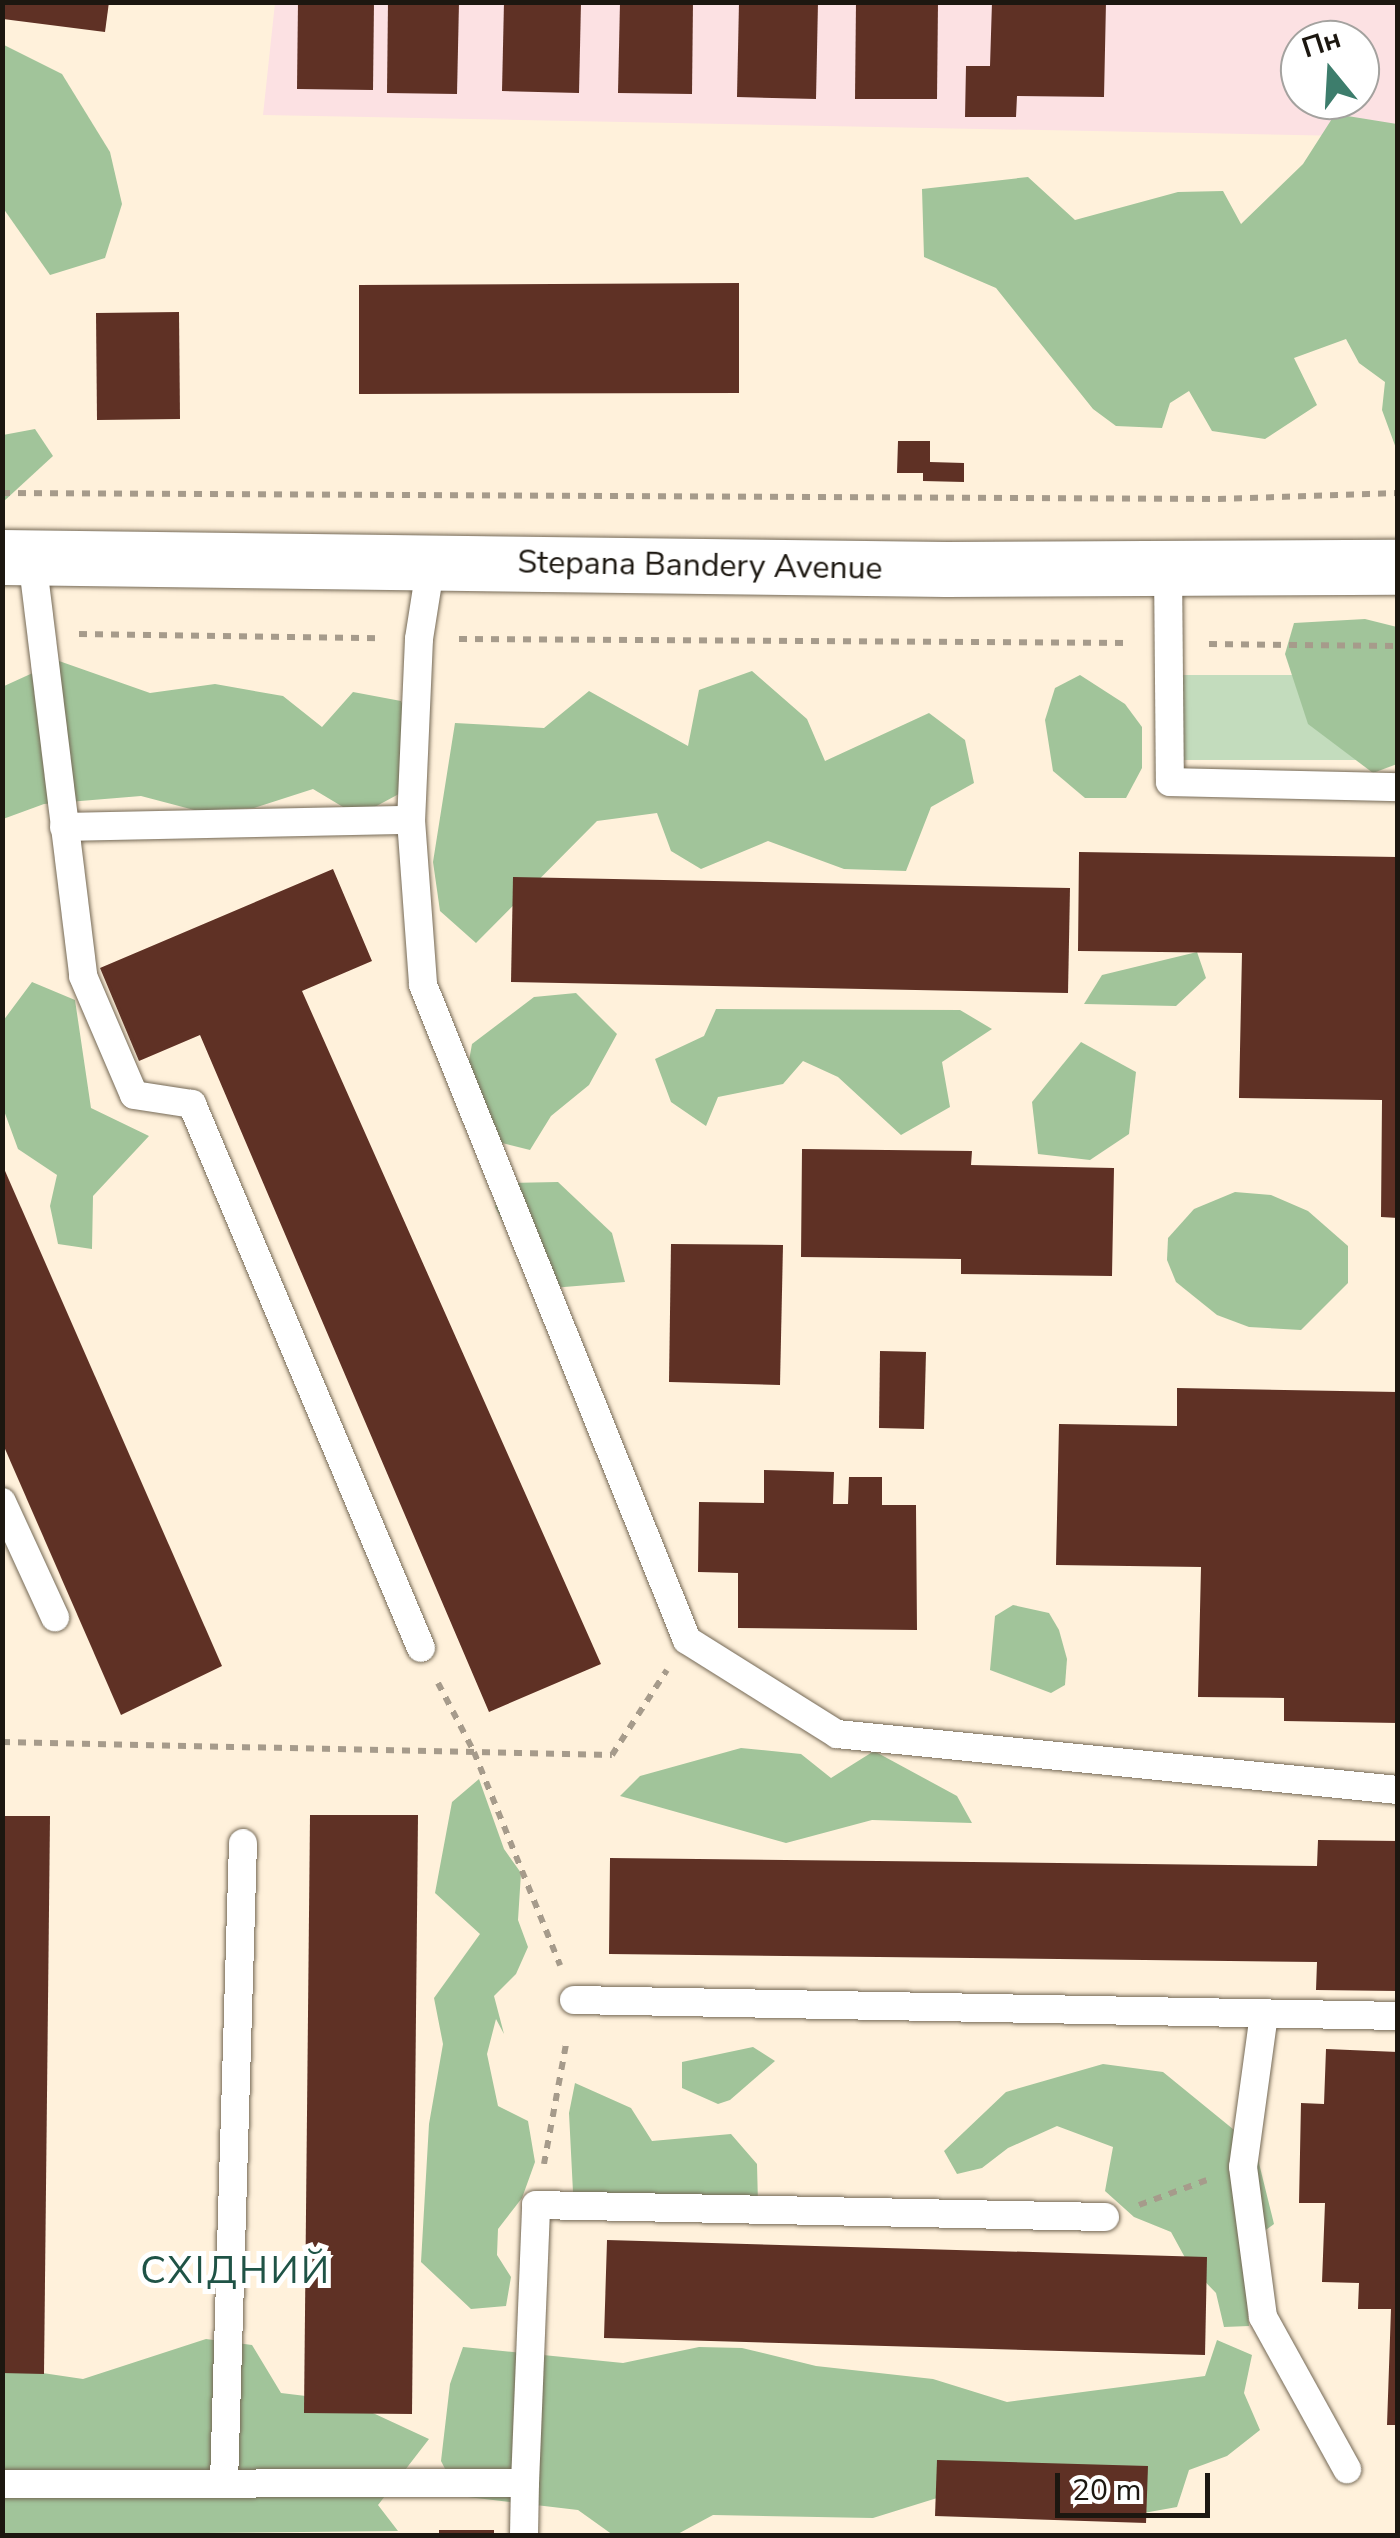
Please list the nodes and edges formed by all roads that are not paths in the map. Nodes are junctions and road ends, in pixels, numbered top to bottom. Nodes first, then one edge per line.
1 (17, 557) edge
2 (431, 563) junction
3 (1168, 566) junction
4 (1398, 567) edge
5 (1398, 787) edge
6 (411, 820) junction
7 (64, 827) junction
8 (2, 1502) edge
9 (56, 1618) dead end
10 (420, 1648) road end
11 (1398, 1790) edge
12 (243, 1842) dead end
13 (574, 2000) road end
14 (1264, 2014) junction
15 (1398, 2016) edge
16 (1105, 2217) road end
17 (1347, 2470) dead end
18 (525, 2483) junction
19 (2, 2484) edge
20 (224, 2484) junction
21 (524, 2536) edge

1 - 2 main road, Stepana Bandery Avenue
1 - 7 lane
2 - 3 main road, Stepana Bandery Avenue
2 - 6 lane
3 - 4 main road, Stepana Bandery Avenue
3 - 5 lane
6 - 7 lane
6 - 11 lane
7 - 10 lane
8 - 9 lane
12 - 20 lane
13 - 14 lane
14 - 15 lane
14 - 17 lane
16 - 18 lane
18 - 20 lane
18 - 21 lane
19 - 20 lane

